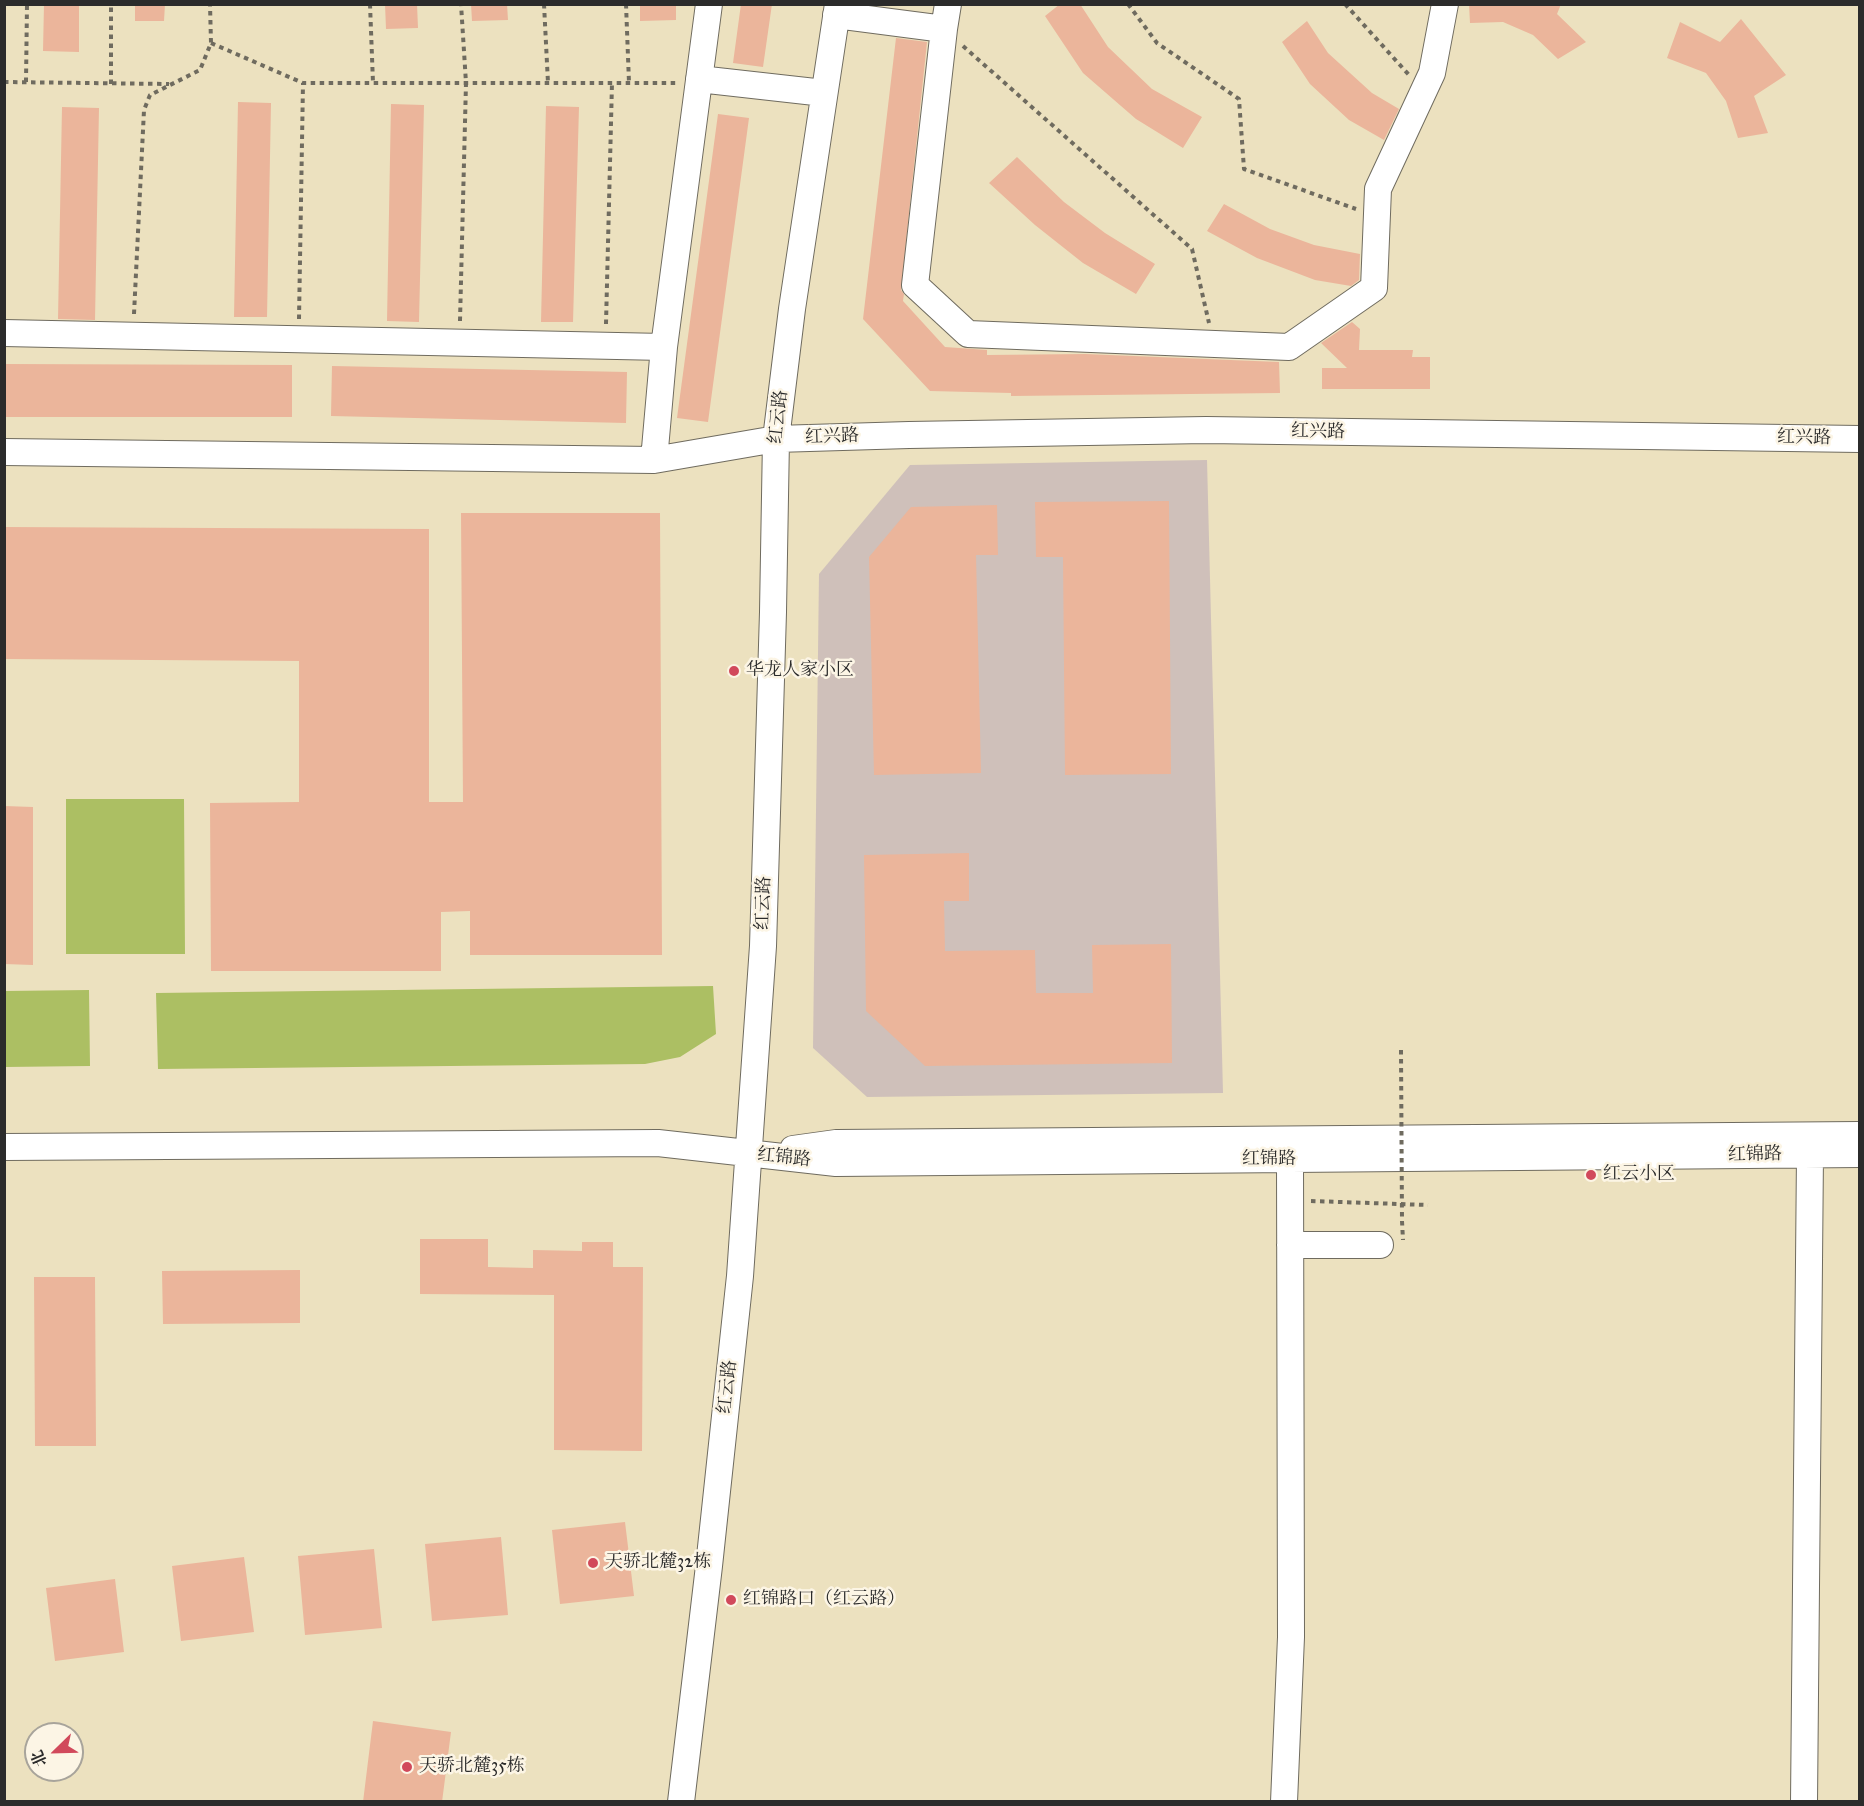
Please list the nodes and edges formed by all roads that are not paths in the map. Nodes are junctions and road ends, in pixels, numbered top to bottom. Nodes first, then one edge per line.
1 (709, 4) edge
2 (1445, 4) edge
3 (837, 10) edge
4 (946, 17) edge
5 (699, 81) junction
6 (824, 93) junction
7 (4, 333) edge
8 (664, 347) junction
9 (776, 439) junction
10 (1860, 439) edge
11 (4, 452) edge
12 (654, 460) junction
13 (1860, 1134) edge
14 (4, 1147) edge
15 (1810, 1154) junction
16 (1860, 1154) edge
17 (748, 1155) junction
18 (1290, 1160) junction
19 (1290, 1245) junction
20 (1380, 1245) dead end
21 (681, 1802) edge
22 (1284, 1802) edge
23 (1804, 1802) edge

1 - 5 street
2 - 4 street
3 - 4 street
3 - 6 street, 红云路
5 - 6 street
5 - 8 street
6 - 9 street, 红云路
7 - 8 street
8 - 12 street
9 - 10 street, 红兴路
9 - 12 street, 红兴路
9 - 17 street, 红云路
11 - 12 street, 红兴路
13 - 17 street, 红锦路
14 - 17 street
15 - 16 street, 红锦路
15 - 18 street, 红锦路
15 - 23 street
17 - 18 street, 红锦路
17 - 21 street, 红云路
18 - 19 street
19 - 20 street
19 - 22 street

